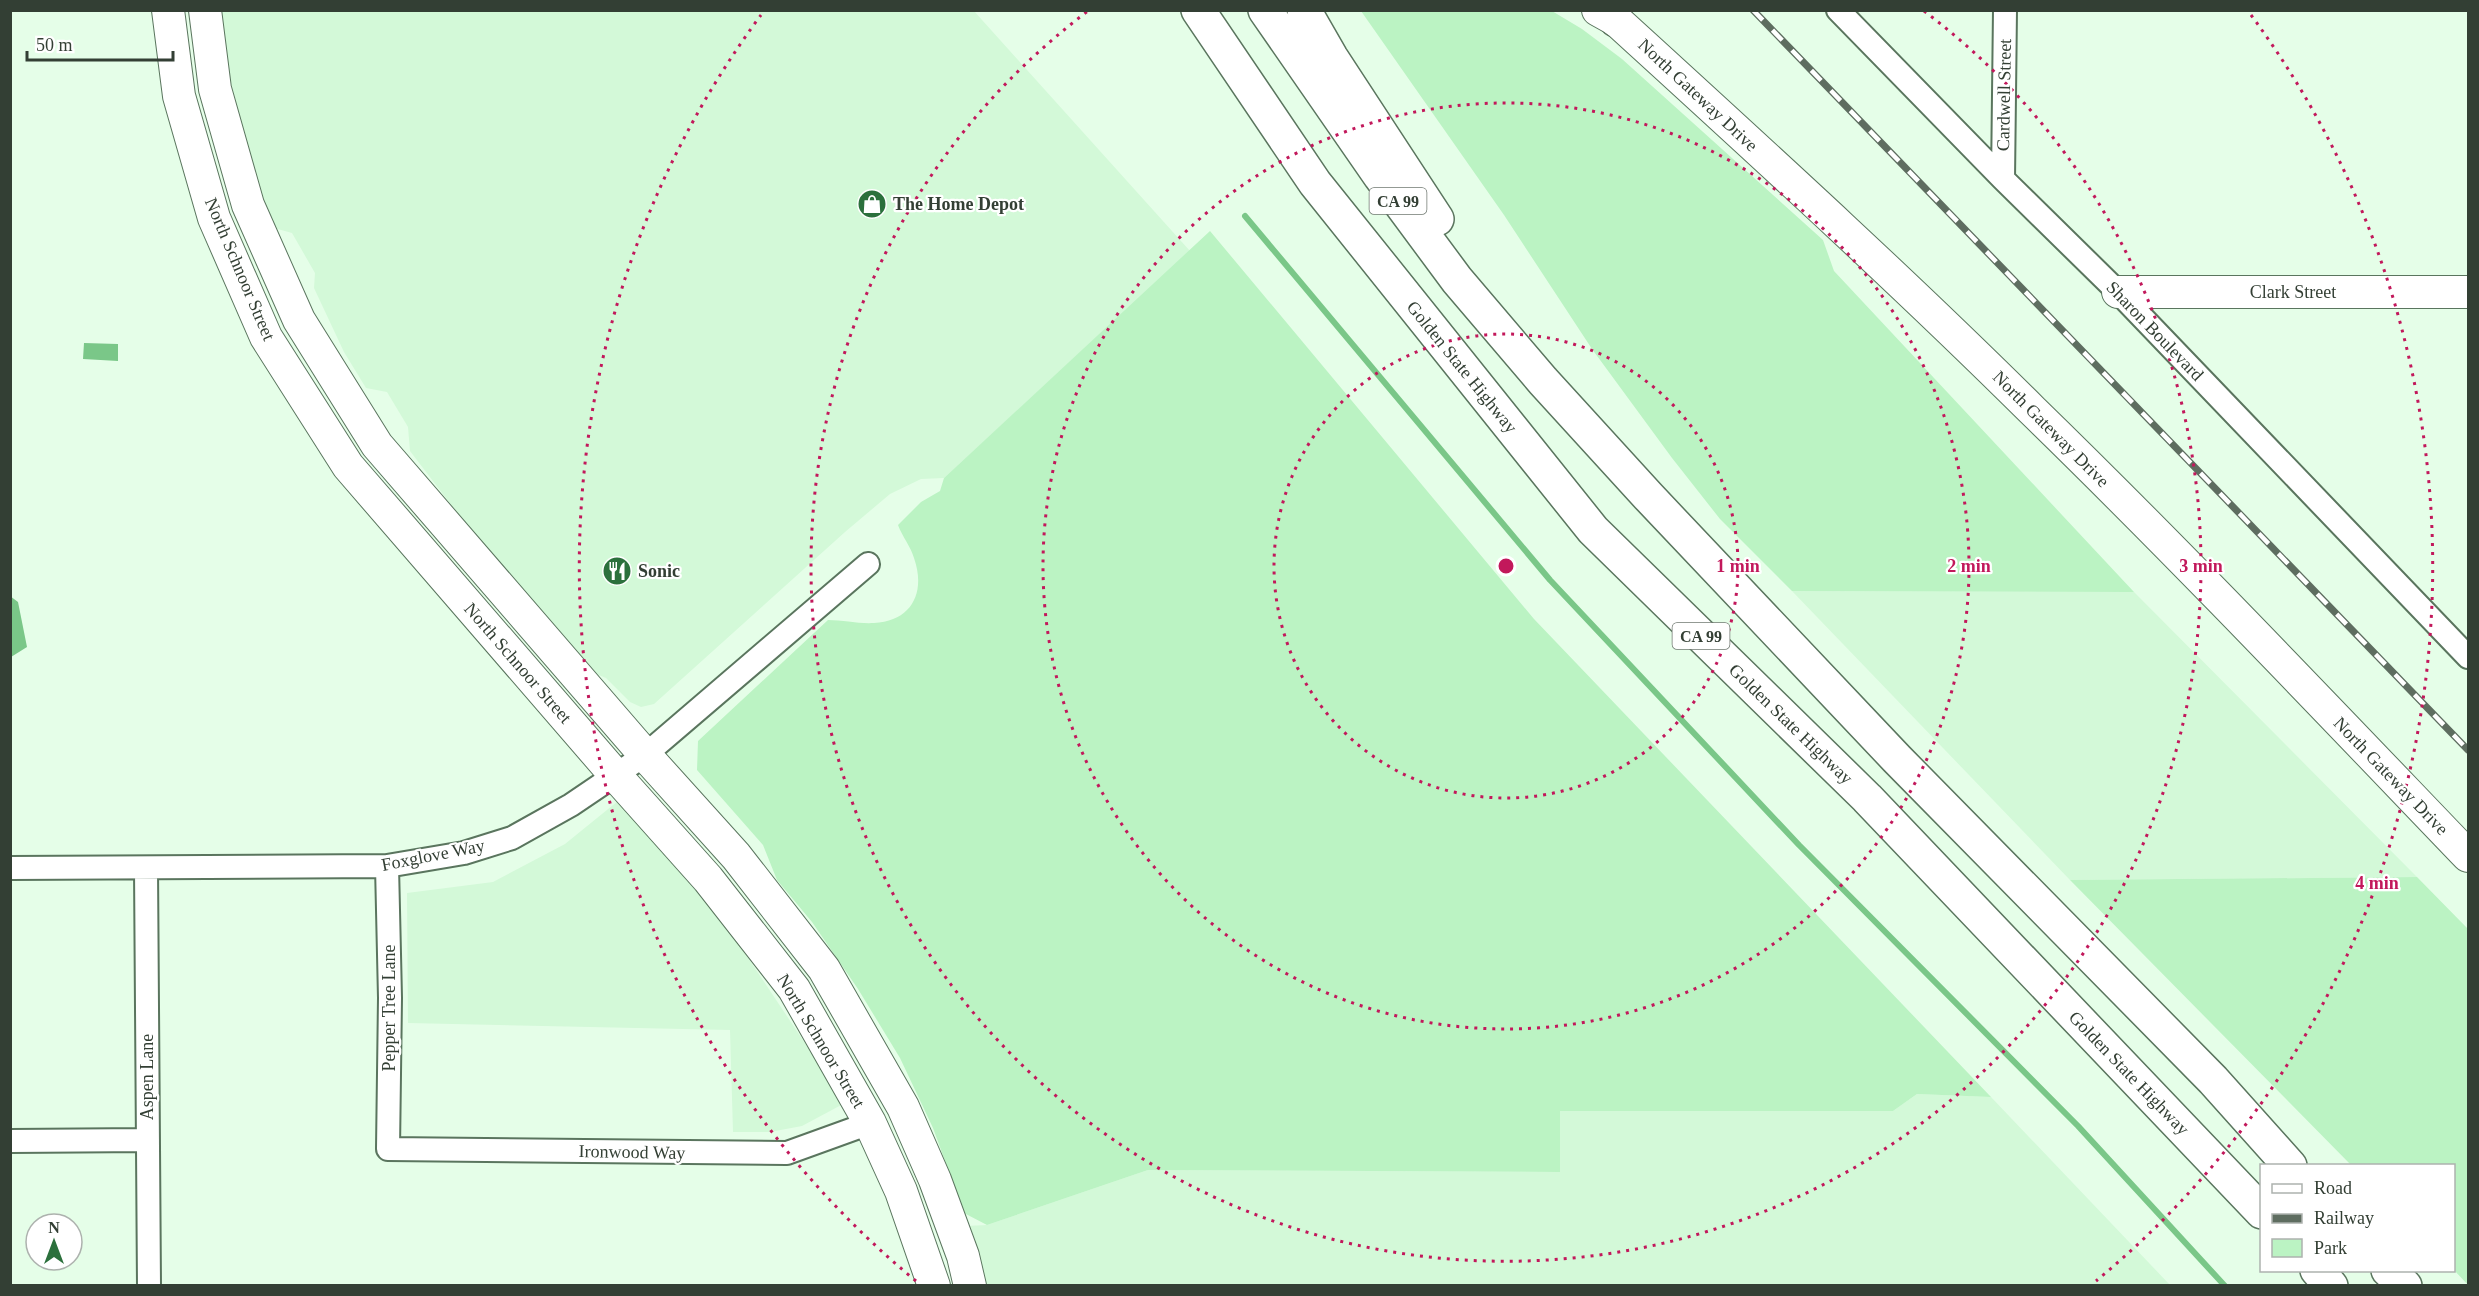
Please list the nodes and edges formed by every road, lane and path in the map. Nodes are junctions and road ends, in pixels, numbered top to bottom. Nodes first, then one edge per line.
1 (168, 10) edge
2 (186, 10) edge
3 (205, 10) edge
4 (1198, 10) edge
5 (1265, 10) edge
6 (1304, 10) edge
7 (1838, 10) edge
8 (2005, 10) edge
9 (1607, 14) edge
10 (215, 89) junction
11 (2003, 179) junction
12 (2118, 292) junction
13 (2469, 292) edge
14 (1543, 381) junction
15 (330, 439) junction
16 (439, 517) junction
17 (867, 564) dead end
18 (2469, 657) edge
19 (645, 755) junction
20 (616, 776) junction
21 (2469, 856) edge
22 (387, 866) junction
23 (10, 868) edge
24 (147, 868) junction
25 (870, 1123) junction
26 (147, 1140) junction
27 (10, 1141) edge
28 (388, 1149) joint
29 (2288, 1164) edge
30 (2260, 1210) edge
31 (2319, 1272) edge
32 (2389, 1272) edge
33 (149, 1286) edge
34 (934, 1286) edge
35 (970, 1286) edge
36 (2331, 1286) edge
37 (2402, 1286) edge

1 - 15 street, North Schnoor Street
2 - 10 street
3 - 10 street, North Schnoor Street
4 - 30 highway, Golden State Highway / CA 99
5 - 14 highway, CA 99
6 - 14 highway
7 - 11 street, Sharon Boulevard
8 - 11 street, Cardwell Street
9 - 21 street, North Gateway Drive
10 - 16 street, North Schnoor Street
11 - 12 street, Sharon Boulevard
12 - 13 street, Clark Street
12 - 18 street, Sharon Boulevard
14 - 29 highway, CA 99
15 - 16 street
15 - 20 street, North Schnoor Street
16 - 19 street, North Schnoor Street
17 - 19 street, Foxglove Way
19 - 20 street, Foxglove Way
19 - 35 street, North Schnoor Street
20 - 22 street, Foxglove Way
20 - 25 street, North Schnoor Street
22 - 24 street, Foxglove Way
22 - 28 street, Pepper Tree Lane
23 - 24 street, Foxglove Way
24 - 26 street, Aspen Lane
25 - 28 street, Ironwood Way
25 - 34 street, North Schnoor Street
26 - 27 street
26 - 33 street, Aspen Lane
31 - 36 highway
32 - 37 highway

